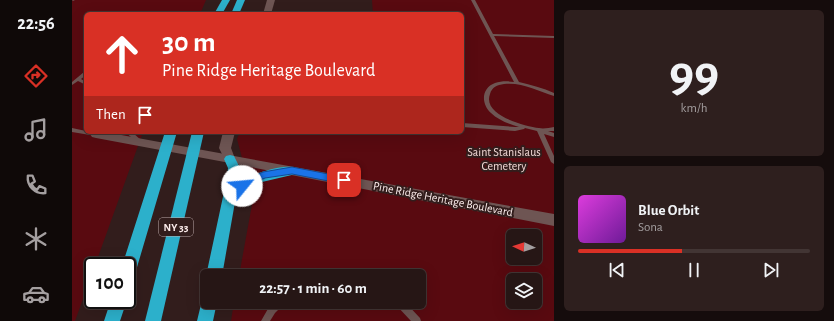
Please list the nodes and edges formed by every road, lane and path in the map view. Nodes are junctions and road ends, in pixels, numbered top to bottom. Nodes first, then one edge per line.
1 (216, 0) edge
2 (226, 0) edge
3 (241, 0) edge
4 (272, 0) edge
5 (473, 0) edge
6 (214, 12) edge
7 (219, 12) edge
8 (236, 12) edge
9 (268, 12) edge
10 (490, 35) junction
11 (554, 37) edge
12 (84, 74) edge
13 (78, 79) junction
14 (84, 83) edge
15 (517, 83) junction
16 (72, 84) edge
17 (554, 95) edge
18 (464, 125) edge
19 (523, 128) junction
20 (554, 129) edge
21 (72, 130) edge
22 (539, 130) junction
23 (84, 132) edge
24 (96, 134) edge
25 (130, 134) edge
26 (170, 134) edge
27 (198, 134) edge
28 (228, 134) edge
29 (554, 135) edge
30 (140, 142) junction
31 (230, 159) junction
32 (554, 162) edge
33 (292, 171) junction
34 (230, 199) junction
35 (554, 220) edge
36 (132, 257) edge
37 (215, 269) edge
38 (116, 309) edge
39 (208, 309) edge
40 (273, 309) edge
41 (406, 309) edge
42 (112, 321) edge
43 (153, 321) edge
44 (205, 321) edge
45 (264, 321) edge
46 (417, 321) edge

1 - 6 highway
2 - 7 highway
3 - 8 highway
4 - 9 street
5 - 10 lane
10 - 11 lane
10 - 15 lane
12 - 13 lane
13 - 14 lane
13 - 16 lane
15 - 17 lane
15 - 19 lane
18 - 19 lane
19 - 22 lane
20 - 22 lane
21 - 23 lane
22 - 29 lane
22 - 32 lane
24 - 30 street, Pine Ridge Heritage Boulevard
25 - 30 lane
26 - 36 highway, NY 33
27 - 43 highway, NY 33
28 - 31 street
30 - 31 street, Pine Ridge Heritage Boulevard
31 - 33 street, Pine Ridge Heritage Boulevard
31 - 34 highway
33 - 34 highway
33 - 35 street, Pine Ridge Heritage Boulevard
34 - 37 highway
38 - 42 highway
39 - 44 highway
40 - 45 lane
41 - 46 lane

